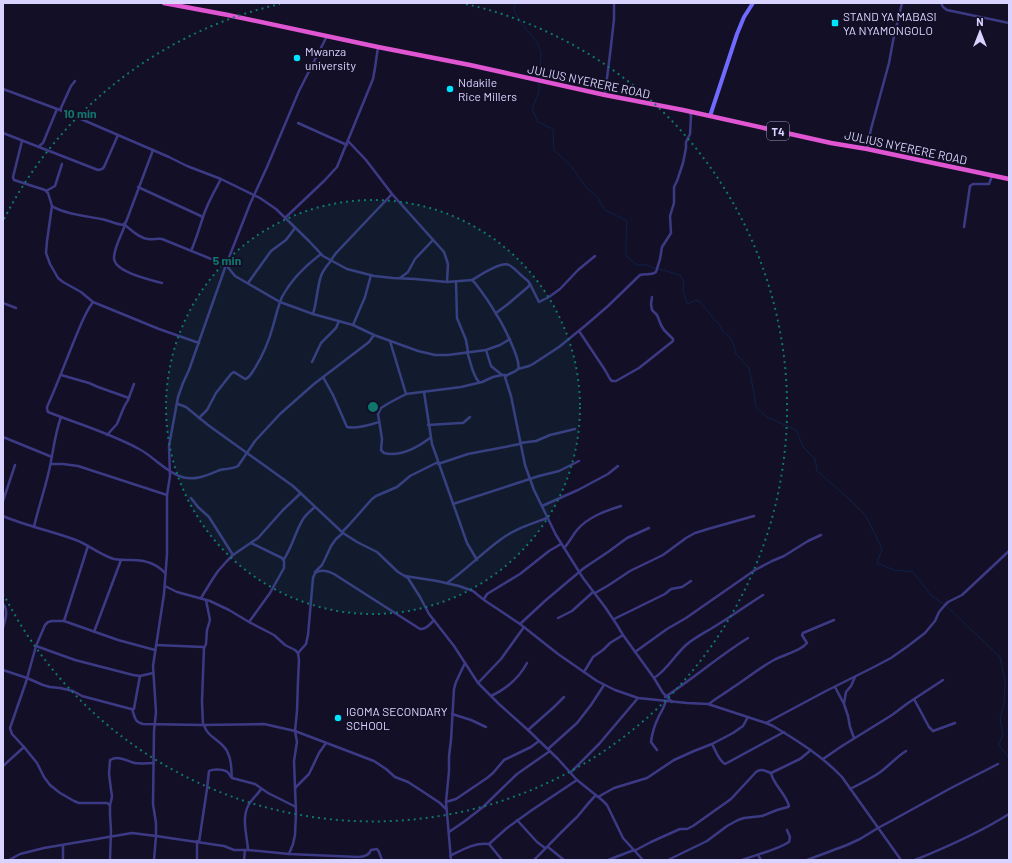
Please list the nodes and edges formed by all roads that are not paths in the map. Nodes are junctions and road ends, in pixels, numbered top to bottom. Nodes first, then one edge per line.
1 (164, 3) edge
2 (614, 3) edge
3 (753, 3) edge
4 (902, 3) edge
5 (941, 3) edge
6 (1009, 23) edge
7 (327, 36) junction
8 (378, 47) junction
9 (75, 81) dead end
10 (3, 89) edge
11 (605, 95) junction
12 (58, 110) junction
13 (690, 112) junction
14 (710, 116) junction
15 (298, 123) dead end
16 (3, 133) edge
17 (118, 135) junction
18 (22, 141) junction
19 (348, 143) junction
20 (38, 147) junction
21 (867, 149) junction
22 (153, 150) junction
23 (62, 164) dead end
24 (992, 176) junction
25 (220, 179) junction
26 (1009, 179) edge
27 (138, 187) junction
28 (46, 191) junction
29 (392, 194) junction
30 (254, 195) junction
31 (52, 206) junction
32 (203, 217) junction
33 (285, 218) junction
34 (125, 225) junction
35 (964, 227) dead end
36 (295, 228) junction
37 (433, 240) junction
38 (191, 251) junction
39 (320, 254) junction
40 (595, 256) dead end
41 (331, 261) junction
42 (226, 266) junction
43 (371, 275) junction
44 (400, 278) junction
45 (472, 280) junction
46 (446, 282) junction
47 (456, 282) junction
48 (162, 283) dead end
49 (248, 283) junction
50 (530, 284) junction
51 (652, 297) dead end
52 (93, 302) junction
53 (280, 302) junction
54 (3, 303) edge
55 (16, 308) dead end
56 (496, 313) junction
57 (313, 314) junction
58 (339, 321) junction
59 (353, 325) junction
60 (579, 331) junction
61 (374, 335) junction
62 (510, 339) junction
63 (390, 341) junction
64 (199, 344) junction
65 (486, 350) junction
66 (468, 352) junction
67 (312, 362) dead end
68 (518, 369) junction
69 (502, 375) junction
70 (507, 375) junction
71 (61, 376) junction
72 (323, 377) junction
73 (479, 382) junction
74 (134, 384) dead end
75 (424, 392) junction
76 (406, 394) junction
77 (129, 398) junction
78 (178, 404) junction
79 (61, 417) junction
80 (470, 417) dead end
81 (199, 418) junction
82 (379, 422) junction
83 (428, 424) junction
84 (575, 429) dead end
85 (108, 435) junction
86 (3, 437) edge
87 (430, 438) junction
88 (520, 444) junction
89 (247, 453) junction
90 (52, 457) junction
91 (579, 461) dead end
92 (438, 463) junction
93 (51, 464) junction
94 (15, 465) dead end
95 (618, 466) dead end
96 (170, 472) junction
97 (530, 480) junction
98 (301, 493) junction
99 (167, 495) junction
100 (191, 498) dead end
101 (3, 501) edge
102 (453, 504) junction
103 (542, 506) junction
104 (621, 506) dead end
105 (315, 507) junction
106 (3, 516) edge
107 (754, 516) dead end
108 (547, 518) junction
109 (34, 526) junction
110 (649, 528) dead end
111 (342, 532) junction
112 (821, 535) dead end
113 (251, 543) junction
114 (561, 544) junction
115 (88, 546) junction
116 (564, 548) junction
117 (1009, 551) edge
118 (233, 555) junction
119 (284, 559) junction
120 (121, 560) junction
121 (477, 560) junction
122 (580, 572) junction
123 (165, 573) junction
124 (315, 573) junction
125 (405, 576) junction
126 (691, 581) dead end
127 (447, 583) junction
128 (164, 586) junction
129 (594, 592) junction
130 (763, 595) dead end
131 (201, 598) junction
132 (206, 600) junction
133 (484, 600) junction
134 (3, 604) edge
135 (558, 618) dead end
136 (614, 619) junction
137 (434, 620) junction
138 (834, 620) dead end
139 (64, 621) junction
140 (249, 622) junction
141 (520, 624) junction
142 (524, 626) junction
143 (3, 628) edge
144 (94, 632) junction
145 (623, 635) junction
146 (748, 638) dead end
147 (156, 645) junction
148 (36, 646) junction
149 (204, 648) junction
150 (155, 650) junction
151 (635, 652) junction
152 (298, 653) junction
153 (465, 663) junction
154 (527, 663) dead end
155 (3, 670) edge
156 (584, 672) junction
157 (153, 673) junction
158 (140, 676) junction
159 (855, 677) junction
160 (27, 678) junction
161 (654, 678) junction
162 (943, 680) dead end
163 (478, 682) junction
164 (604, 685) junction
165 (835, 687) junction
166 (491, 696) junction
167 (564, 697) dead end
168 (666, 697) junction
169 (638, 698) junction
170 (914, 699) junction
171 (666, 701) junction
172 (672, 702) junction
173 (708, 704) junction
174 (844, 704) junction
175 (132, 709) junction
176 (452, 714) junction
177 (748, 717) junction
178 (766, 723) junction
179 (955, 723) dead end
180 (155, 724) junction
181 (203, 725) junction
182 (486, 726) dead end
183 (528, 730) junction
184 (295, 731) junction
185 (784, 732) junction
186 (854, 738) junction
187 (539, 740) junction
188 (326, 743) junction
189 (712, 744) junction
190 (24, 747) junction
191 (549, 750) junction
192 (657, 750) dead end
193 (811, 750) junction
194 (906, 752) dead end
195 (823, 759) junction
196 (154, 763) junction
197 (998, 764) dead end
198 (3, 766) edge
199 (571, 772) junction
200 (771, 773) junction
201 (232, 777) junction
202 (577, 780) junction
203 (261, 788) junction
204 (295, 788) junction
205 (850, 789) junction
206 (597, 796) junction
207 (446, 802) junction
208 (110, 805) junction
209 (296, 807) junction
210 (446, 809) junction
211 (1009, 814) edge
212 (517, 820) junction
213 (878, 828) junction
214 (787, 830) dead end
215 (111, 831) junction
216 (449, 832) junction
217 (119, 835) junction
218 (156, 836) junction
219 (110, 837) junction
220 (198, 842) junction
221 (489, 844) junction
222 (63, 846) junction
223 (547, 847) junction
224 (247, 850) junction
225 (634, 851) junction
226 (289, 854) junction
227 (758, 855) junction
228 (450, 856) junction
229 (9, 860) edge
230 (63, 860) edge
231 (110, 860) edge
232 (154, 860) edge
233 (197, 860) edge
234 (244, 860) edge
235 (382, 860) edge
236 (450, 860) edge
237 (502, 860) edge
238 (534, 860) edge
239 (564, 860) edge
240 (608, 860) edge
241 (643, 860) edge
242 (668, 860) edge
243 (742, 860) edge
244 (761, 860) edge
245 (808, 860) edge
246 (901, 860) edge
247 (914, 860) edge

1 - 7 highway, JULIUS NYERERE ROAD / T4
2 - 11 street
3 - 14 main road
4 - 21 street
5 - 6 street
7 - 8 highway, JULIUS NYERERE ROAD / T4
7 - 30 street
8 - 11 highway, JULIUS NYERERE ROAD / T4
8 - 19 street
9 - 12 street
10 - 12 street
11 - 13 highway, JULIUS NYERERE ROAD / T4
12 - 17 street
12 - 20 street
13 - 14 highway, JULIUS NYERERE ROAD / T4
13 - 60 street
14 - 21 highway, JULIUS NYERERE ROAD / T4
15 - 19 street
16 - 18 street
17 - 20 street
17 - 22 street
18 - 20 street
18 - 28 street
19 - 29 street
19 - 33 street
21 - 24 highway, JULIUS NYERERE ROAD / T4
22 - 25 street
22 - 27 street
23 - 28 street
24 - 26 highway, JULIUS NYERERE ROAD / T4
24 - 35 street
25 - 30 street
25 - 32 street
27 - 32 street
27 - 34 street
28 - 31 street
29 - 37 street
29 - 41 street
30 - 33 street
30 - 42 street
31 - 34 street
31 - 52 street
32 - 38 street
33 - 36 street
34 - 38 street
34 - 48 street
36 - 39 street
36 - 49 street
37 - 44 street
37 - 46 street
38 - 42 street
39 - 41 street
39 - 53 street
40 - 50 street
41 - 43 street
41 - 57 street
42 - 49 street
42 - 64 street
43 - 44 street
43 - 59 street
44 - 46 street
45 - 47 street
45 - 50 street
45 - 56 street
46 - 47 street
47 - 66 street
49 - 53 street
50 - 56 street
51 - 60 street
52 - 64 street
52 - 71 street
53 - 57 street
53 - 81 street
54 - 55 street
56 - 62 street
57 - 58 street
58 - 59 street
58 - 67 street
59 - 61 street
60 - 68 street
61 - 63 street
61 - 72 street
62 - 65 street
62 - 68 street
63 - 66 street
63 - 76 street
64 - 78 street
65 - 66 street
65 - 69 street
66 - 73 street
68 - 70 street
69 - 70 street
69 - 73 street
70 - 88 street
71 - 77 street
71 - 79 street
72 - 82 street
72 - 89 street
73 - 75 street
74 - 77 street
75 - 76 street
75 - 83 street
76 - 82 street
77 - 85 street
78 - 81 street
78 - 96 street
79 - 85 street
79 - 90 street
80 - 83 street
81 - 89 street
82 - 87 street
83 - 87 street
84 - 88 street
85 - 96 street
86 - 90 street
87 - 92 street
88 - 92 street
88 - 97 street
89 - 96 street
89 - 98 street
90 - 93 street
91 - 97 street
92 - 102 street
92 - 111 street
93 - 99 street
93 - 109 street
94 - 101 street
95 - 103 street
96 - 99 street
97 - 102 street
97 - 103 street
98 - 105 street
98 - 113 street
99 - 123 street
100 - 118 street
102 - 121 street
103 - 108 street
104 - 116 street
105 - 111 street
105 - 119 street
106 - 109 street
107 - 129 street
108 - 114 street
108 - 121 street
109 - 115 street
110 - 122 street
111 - 124 street
111 - 125 street
112 - 151 street
113 - 118 street
113 - 119 street
114 - 116 street
114 - 133 street
115 - 120 street
115 - 139 street
116 - 122 street
117 - 159 street
118 - 131 street
119 - 140 street
120 - 123 street
120 - 144 street
121 - 127 street
122 - 129 street
122 - 141 street
123 - 128 street
124 - 137 street
124 - 152 street
125 - 127 street
125 - 137 street
126 - 136 street
127 - 133 street
128 - 131 street
128 - 147 street
129 - 135 street
129 - 136 street
130 - 161 street
131 - 132 street
132 - 140 street
132 - 149 street
133 - 141 street
134 - 143 street
136 - 145 street
137 - 153 street
138 - 173 street
139 - 144 street
139 - 148 street
140 - 152 street
141 - 142 street
142 - 156 street
142 - 163 street
144 - 150 street
145 - 151 street
145 - 156 street
146 - 168 street
147 - 149 street
147 - 150 street
148 - 158 street
148 - 160 street
149 - 181 street
150 - 157 street
151 - 161 street
152 - 184 street
153 - 163 street
153 - 176 street
154 - 166 street
155 - 160 street
156 - 164 street
157 - 158 street
157 - 180 street
158 - 175 street
159 - 165 street
159 - 174 street
160 - 175 street
160 - 190 street
161 - 168 street
162 - 170 street
163 - 166 street
164 - 169 street
164 - 191 street
165 - 174 street
165 - 178 street
166 - 183 street
167 - 183 street
168 - 172 street
169 - 171 street
169 - 199 street
170 - 179 street
170 - 186 street
171 - 172 street
171 - 192 street
172 - 173 street
173 - 177 street
174 - 186 street
175 - 180 street
176 - 182 street
176 - 207 street
177 - 178 street
177 - 189 street
178 - 185 street
180 - 181 street
180 - 196 street
181 - 184 street
181 - 201 street
183 - 187 street
184 - 188 street
184 - 204 street
185 - 189 street
185 - 193 street
186 - 195 street
187 - 191 street
187 - 207 street
188 - 204 street
188 - 210 street
189 - 206 street
190 - 198 street
190 - 208 street
191 - 199 street
191 - 216 street
193 - 195 street
193 - 200 street
194 - 205 street
195 - 205 street
196 - 208 street
196 - 218 street
197 - 213 street
199 - 202 street
200 - 225 street
200 - 242 street
201 - 203 street
201 - 220 street
202 - 206 street
202 - 212 street
203 - 209 street
203 - 224 street
204 - 209 street
205 - 213 street
206 - 223 street
206 - 225 street
207 - 210 street
208 - 215 street
209 - 226 street
210 - 216 street
211 - 247 street
212 - 221 street
212 - 223 street
213 - 245 street
213 - 246 street
214 - 227 street
215 - 217 street
215 - 219 street
216 - 228 street
217 - 218 street
217 - 219 street
218 - 220 street
218 - 232 street
219 - 222 street
219 - 231 street
220 - 224 street
220 - 233 street
221 - 228 street
221 - 237 street
222 - 229 street
222 - 230 street
223 - 238 street
223 - 239 street
224 - 226 street
224 - 234 street
225 - 240 street
225 - 241 street
226 - 235 street
227 - 243 street
227 - 244 street
228 - 236 street

